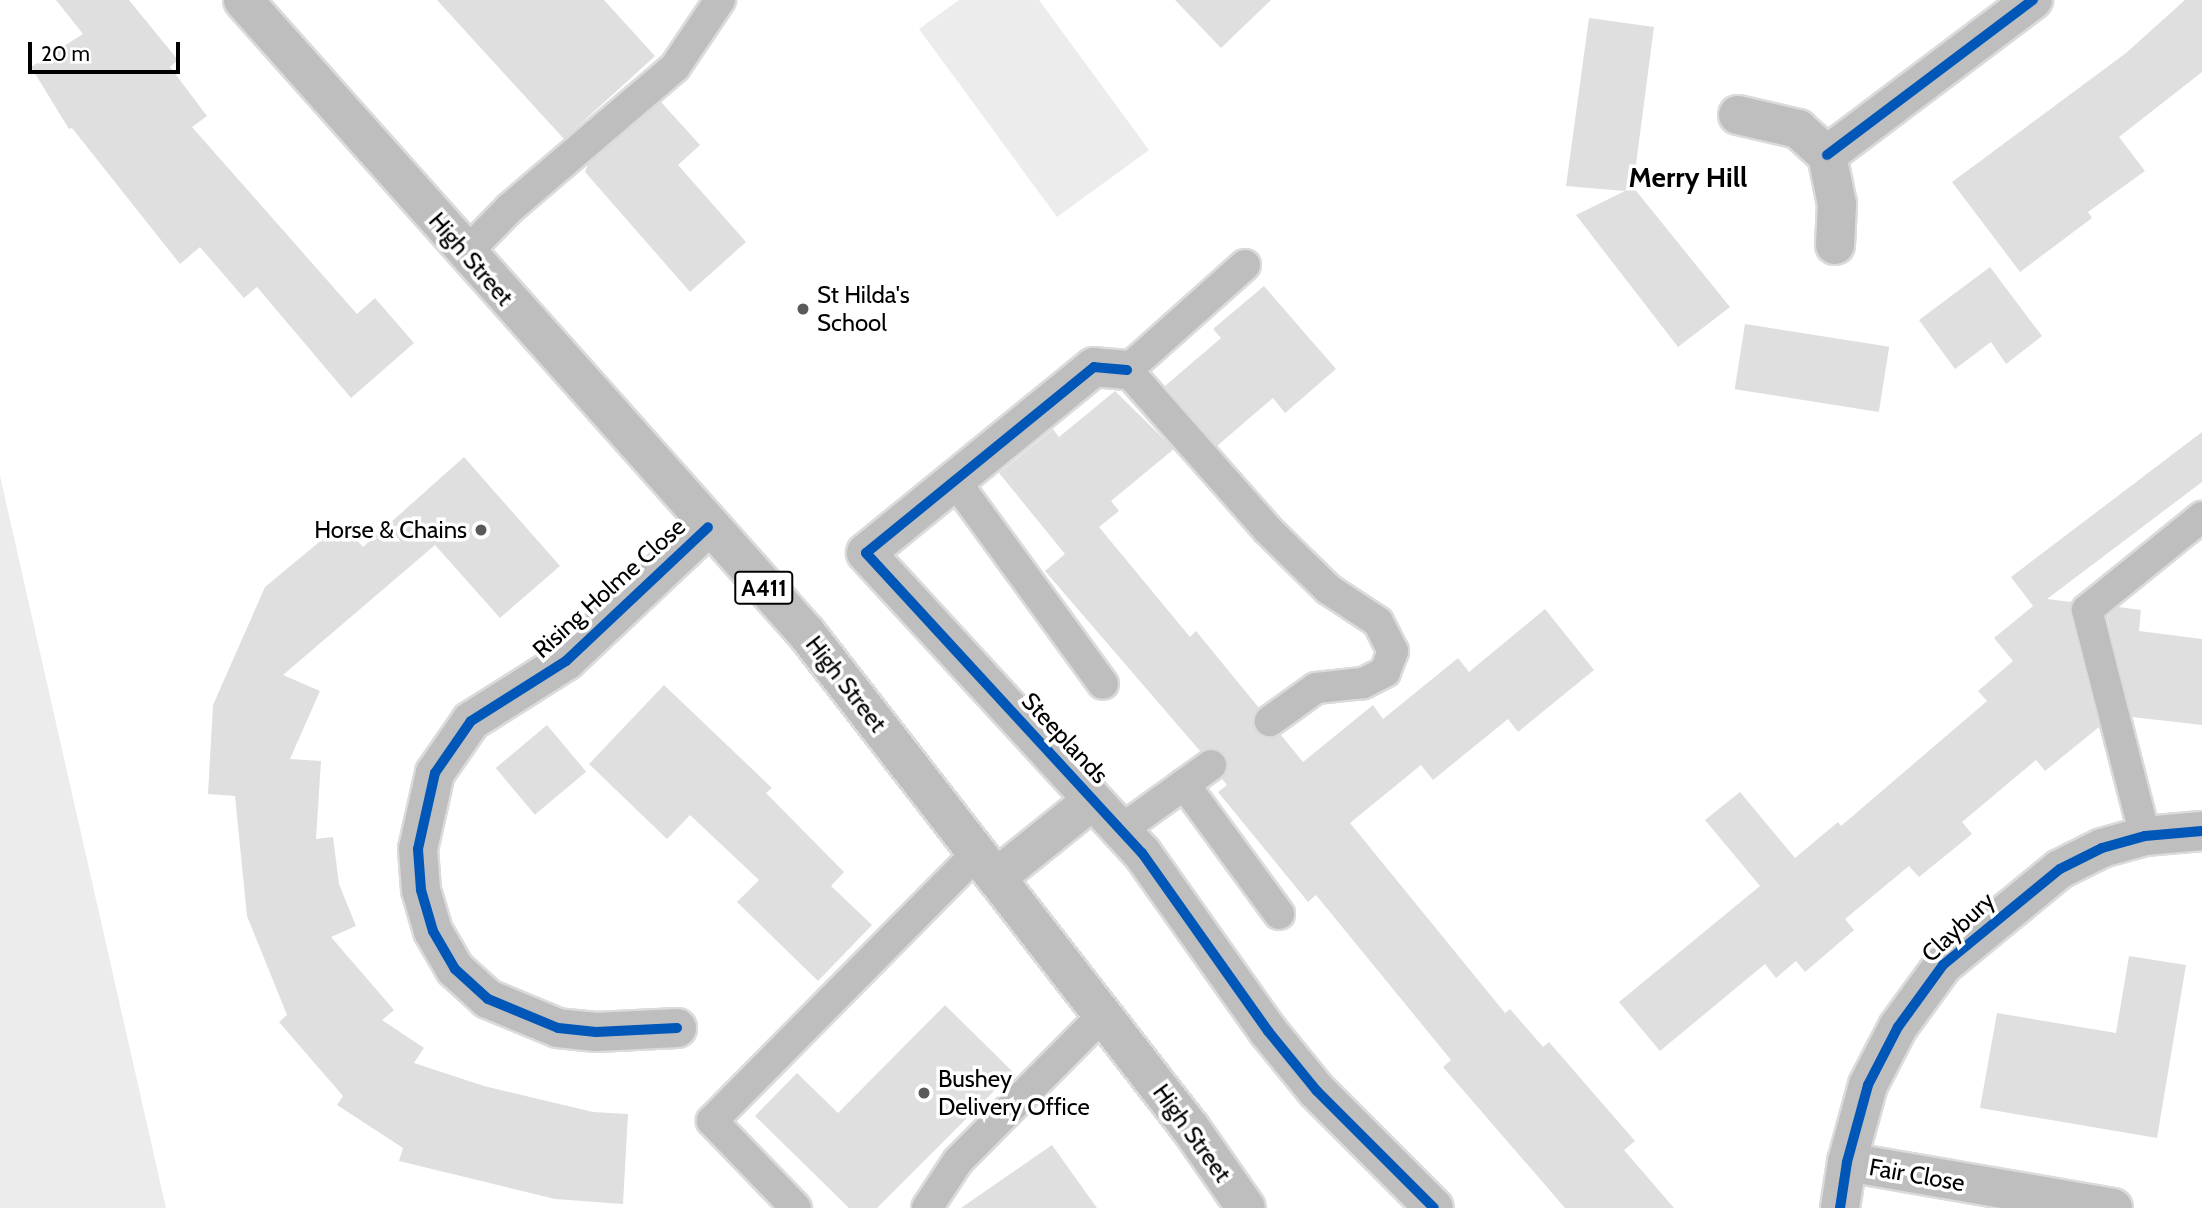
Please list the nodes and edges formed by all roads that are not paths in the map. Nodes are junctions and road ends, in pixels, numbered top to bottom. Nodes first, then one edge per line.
1 (243, 0) edge
2 (720, 0) edge
3 (2034, 0) edge
4 (1738, 115) dead end
5 (1827, 155) junction
6 (1835, 245) dead end
7 (465, 254) junction
8 (1245, 265) dead end
9 (1127, 370) junction
10 (955, 481) junction
11 (2202, 517) edge
12 (708, 527) junction
13 (1103, 684) dead end
14 (1270, 722) dead end
15 (1211, 765) dead end
16 (1184, 784) junction
17 (1093, 800) junction
18 (1121, 830) junction
19 (2202, 831) edge
20 (2145, 836) junction
21 (987, 865) junction
22 (1279, 914) dead end
23 (1103, 1015) junction
24 (677, 1028) dead end
25 (1847, 1162) junction
26 (796, 1208) edge
27 (927, 1208) edge
28 (1246, 1208) edge
29 (1434, 1208) edge
30 (1840, 1208) edge
31 (2113, 1208) edge

1 - 7 street, High Street / A411
2 - 7 lane
3 - 5 street
4 - 5 street
5 - 6 street
7 - 12 street, High Street / A411
8 - 9 lane
9 - 10 street, Steeplands
9 - 14 lane
10 - 13 lane
10 - 17 street, Steeplands
11 - 20 lane
12 - 21 street, High Street / A411
12 - 24 street, Rising Holme Close
15 - 16 lane
16 - 18 lane
16 - 22 lane
17 - 18 street, Steeplands
17 - 21 street, Steeplands
18 - 29 street, Steeplands
19 - 20 street, Claybury
20 - 25 street, Claybury
21 - 23 street, High Street / A411
21 - 26 lane
23 - 27 lane
23 - 28 street, High Street / A411
25 - 30 street, Claybury
25 - 31 street, Fair Close

